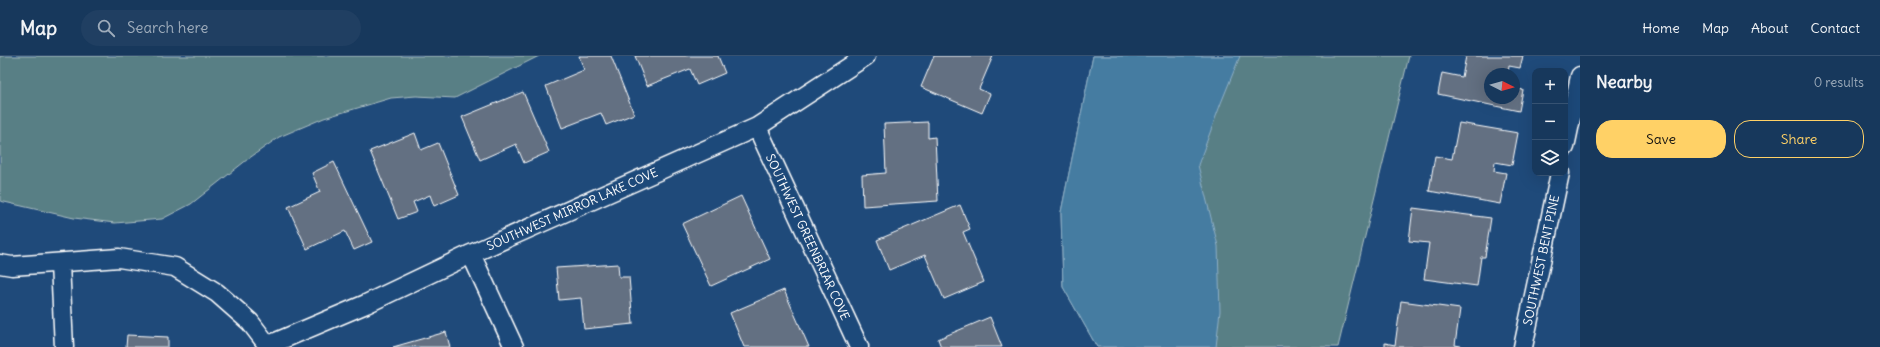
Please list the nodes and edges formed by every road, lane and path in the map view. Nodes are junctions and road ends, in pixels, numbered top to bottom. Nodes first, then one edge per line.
1 (866, 56) edge
2 (1580, 76) edge
3 (757, 127) junction
4 (1566, 140) edge
5 (1559, 176) edge
6 (471, 254) junction
7 (0, 264) edge
8 (60, 264) junction
9 (269, 346) edge
10 (64, 347) edge
11 (514, 347) edge
12 (859, 347) edge
13 (1523, 347) edge

1 - 3 street, SOUTHWEST MIRROR LAKE COVE
2 - 4 street
3 - 6 street, SOUTHWEST MIRROR LAKE COVE
3 - 12 street, SOUTHWEST GREENBRIAR COVE
5 - 13 street, SOUTHWEST BENT PINE
6 - 9 street, SOUTHWEST MIRROR LAKE COVE
6 - 11 street
7 - 8 street
8 - 9 street
8 - 10 street

